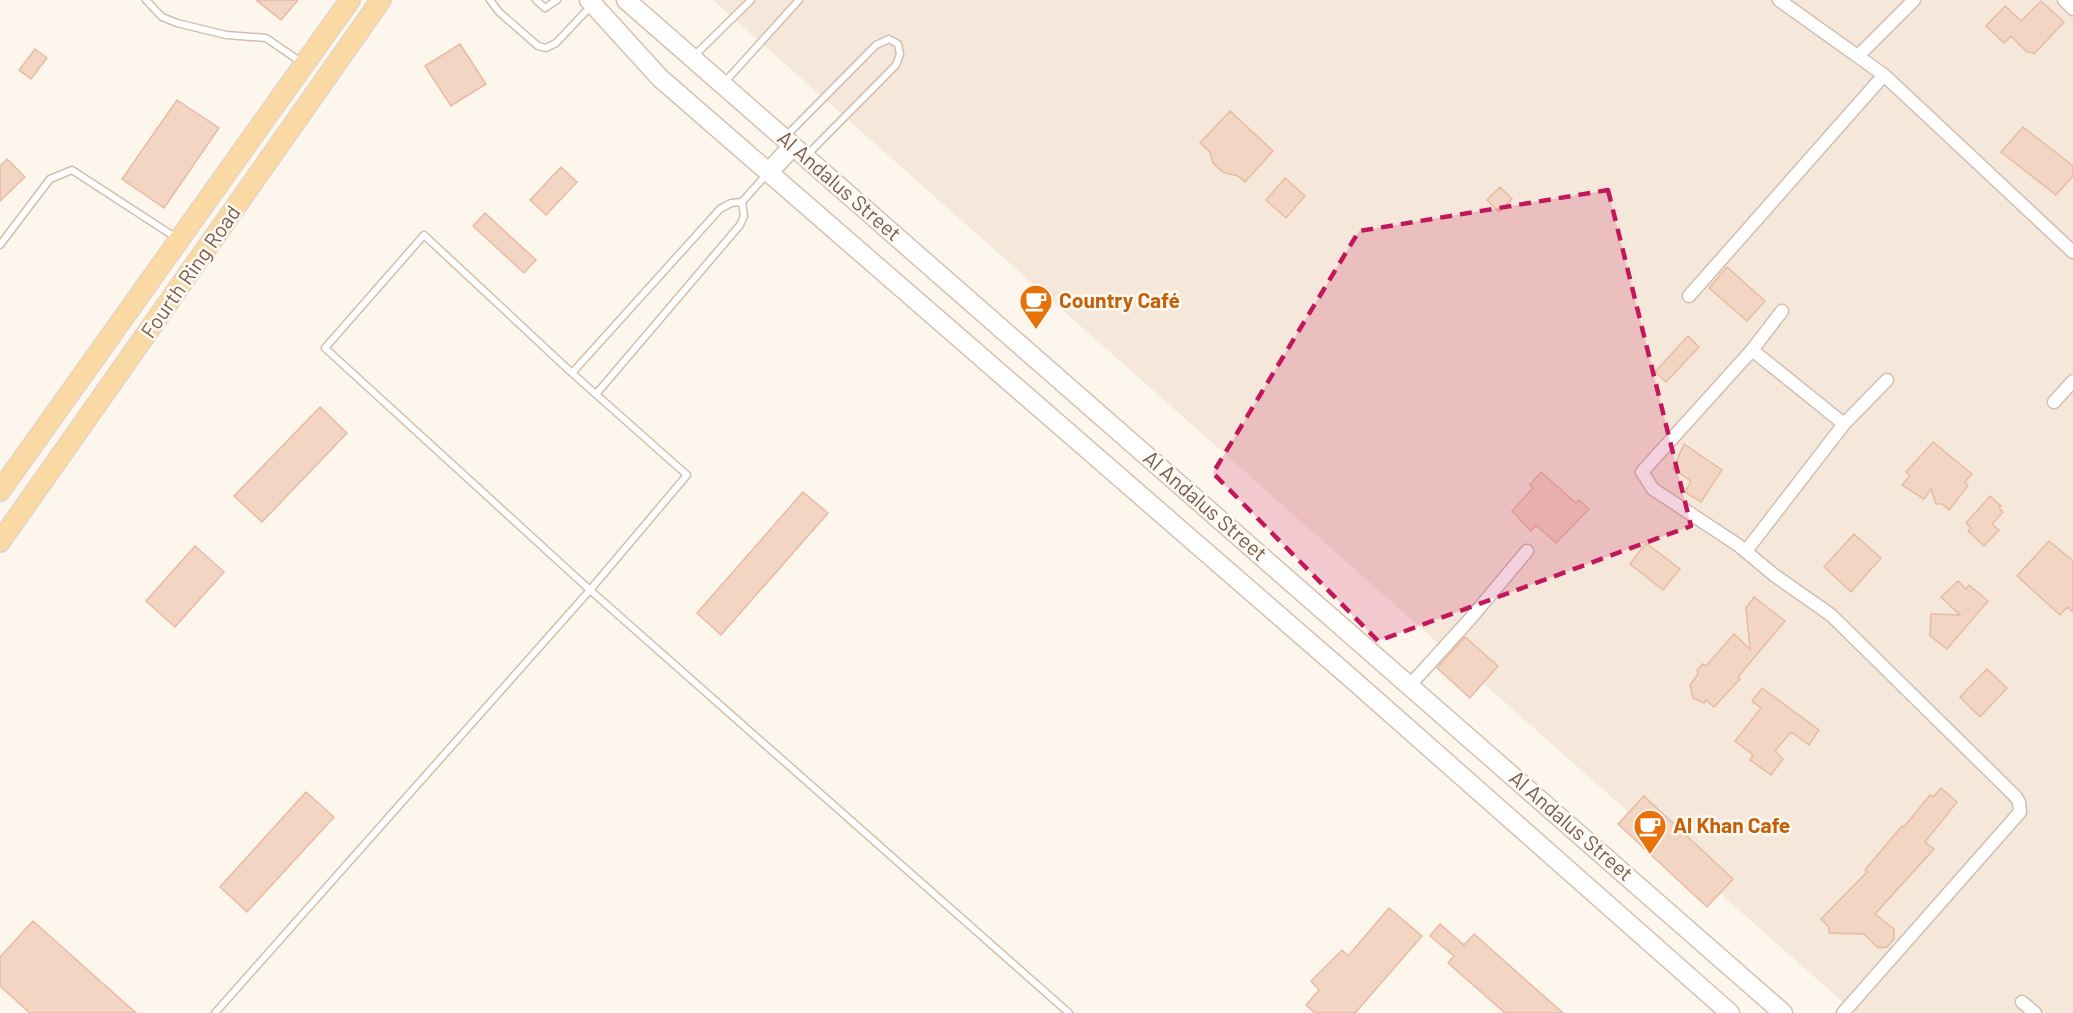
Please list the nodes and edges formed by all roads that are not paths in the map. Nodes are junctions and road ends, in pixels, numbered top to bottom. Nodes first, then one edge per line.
1 (146, 0) edge
2 (350, 0) edge
3 (381, 0) edge
4 (389, 0) edge
5 (490, 0) edge
6 (536, 0) edge
7 (556, 0) edge
8 (626, 0) edge
9 (751, 0) edge
10 (800, 0) edge
11 (1779, 0) edge
12 (1914, 0) edge
13 (2064, 0) edge
14 (591, 2) edge
15 (2073, 9) edge
16 (368, 18) junction
17 (1858, 56) junction
18 (692, 58) junction
19 (304, 64) junction
20 (1884, 75) junction
21 (722, 84) junction
22 (794, 147) junction
23 (768, 173) junction
24 (742, 202) junction
25 (178, 239) junction
26 (0, 245) edge
27 (2073, 252) edge
28 (1689, 296) dead end
29 (1782, 311) dead end
30 (1752, 350) junction
31 (572, 373) junction
32 (1887, 380) dead end
33 (2073, 381) edge
34 (597, 393) junction
35 (2054, 402) dead end
36 (1844, 424) junction
37 (0, 491) edge
38 (0, 542) edge
39 (1527, 551) dead end
40 (1746, 551) junction
41 (590, 590) junction
42 (1410, 685) junction
43 (2022, 1002) dead end
44 (1725, 1011) edge
45 (215, 1013) edge
46 (1069, 1013) edge
47 (1783, 1013) edge
48 (1844, 1013) edge
49 (2035, 1013) edge

1 - 19 lane
2 - 19 main road, Fourth Ring Road
3 - 16 main road, Fourth Ring Road
4 - 16 main road
5 - 14 lane
6 - 7 lane
8 - 18 main road, Al Andalus Street
9 - 18 lane
10 - 21 lane
11 - 17 street
12 - 17 street
13 - 15 street
14 - 23 main road, Al Andalus Street
16 - 38 main road, Fourth Ring Road
17 - 20 street
18 - 21 main road, Al Andalus Street
19 - 25 main road, Fourth Ring Road
20 - 27 street
20 - 28 street
21 - 22 main road, Al Andalus Street
22 - 22 lane
22 - 23 main road
22 - 42 main road, Al Andalus Street
23 - 24 lane
23 - 44 main road, Al Andalus Street
24 - 31 lane
24 - 34 lane
25 - 26 lane
25 - 37 main road, Fourth Ring Road
29 - 30 street
30 - 36 street
30 - 40 street
31 - 34 lane
31 - 41 lane
32 - 36 street
33 - 35 street
34 - 41 lane
36 - 40 street
39 - 42 street
40 - 48 street
41 - 45 lane
41 - 46 lane
42 - 47 main road, Al Andalus Street
43 - 49 street

